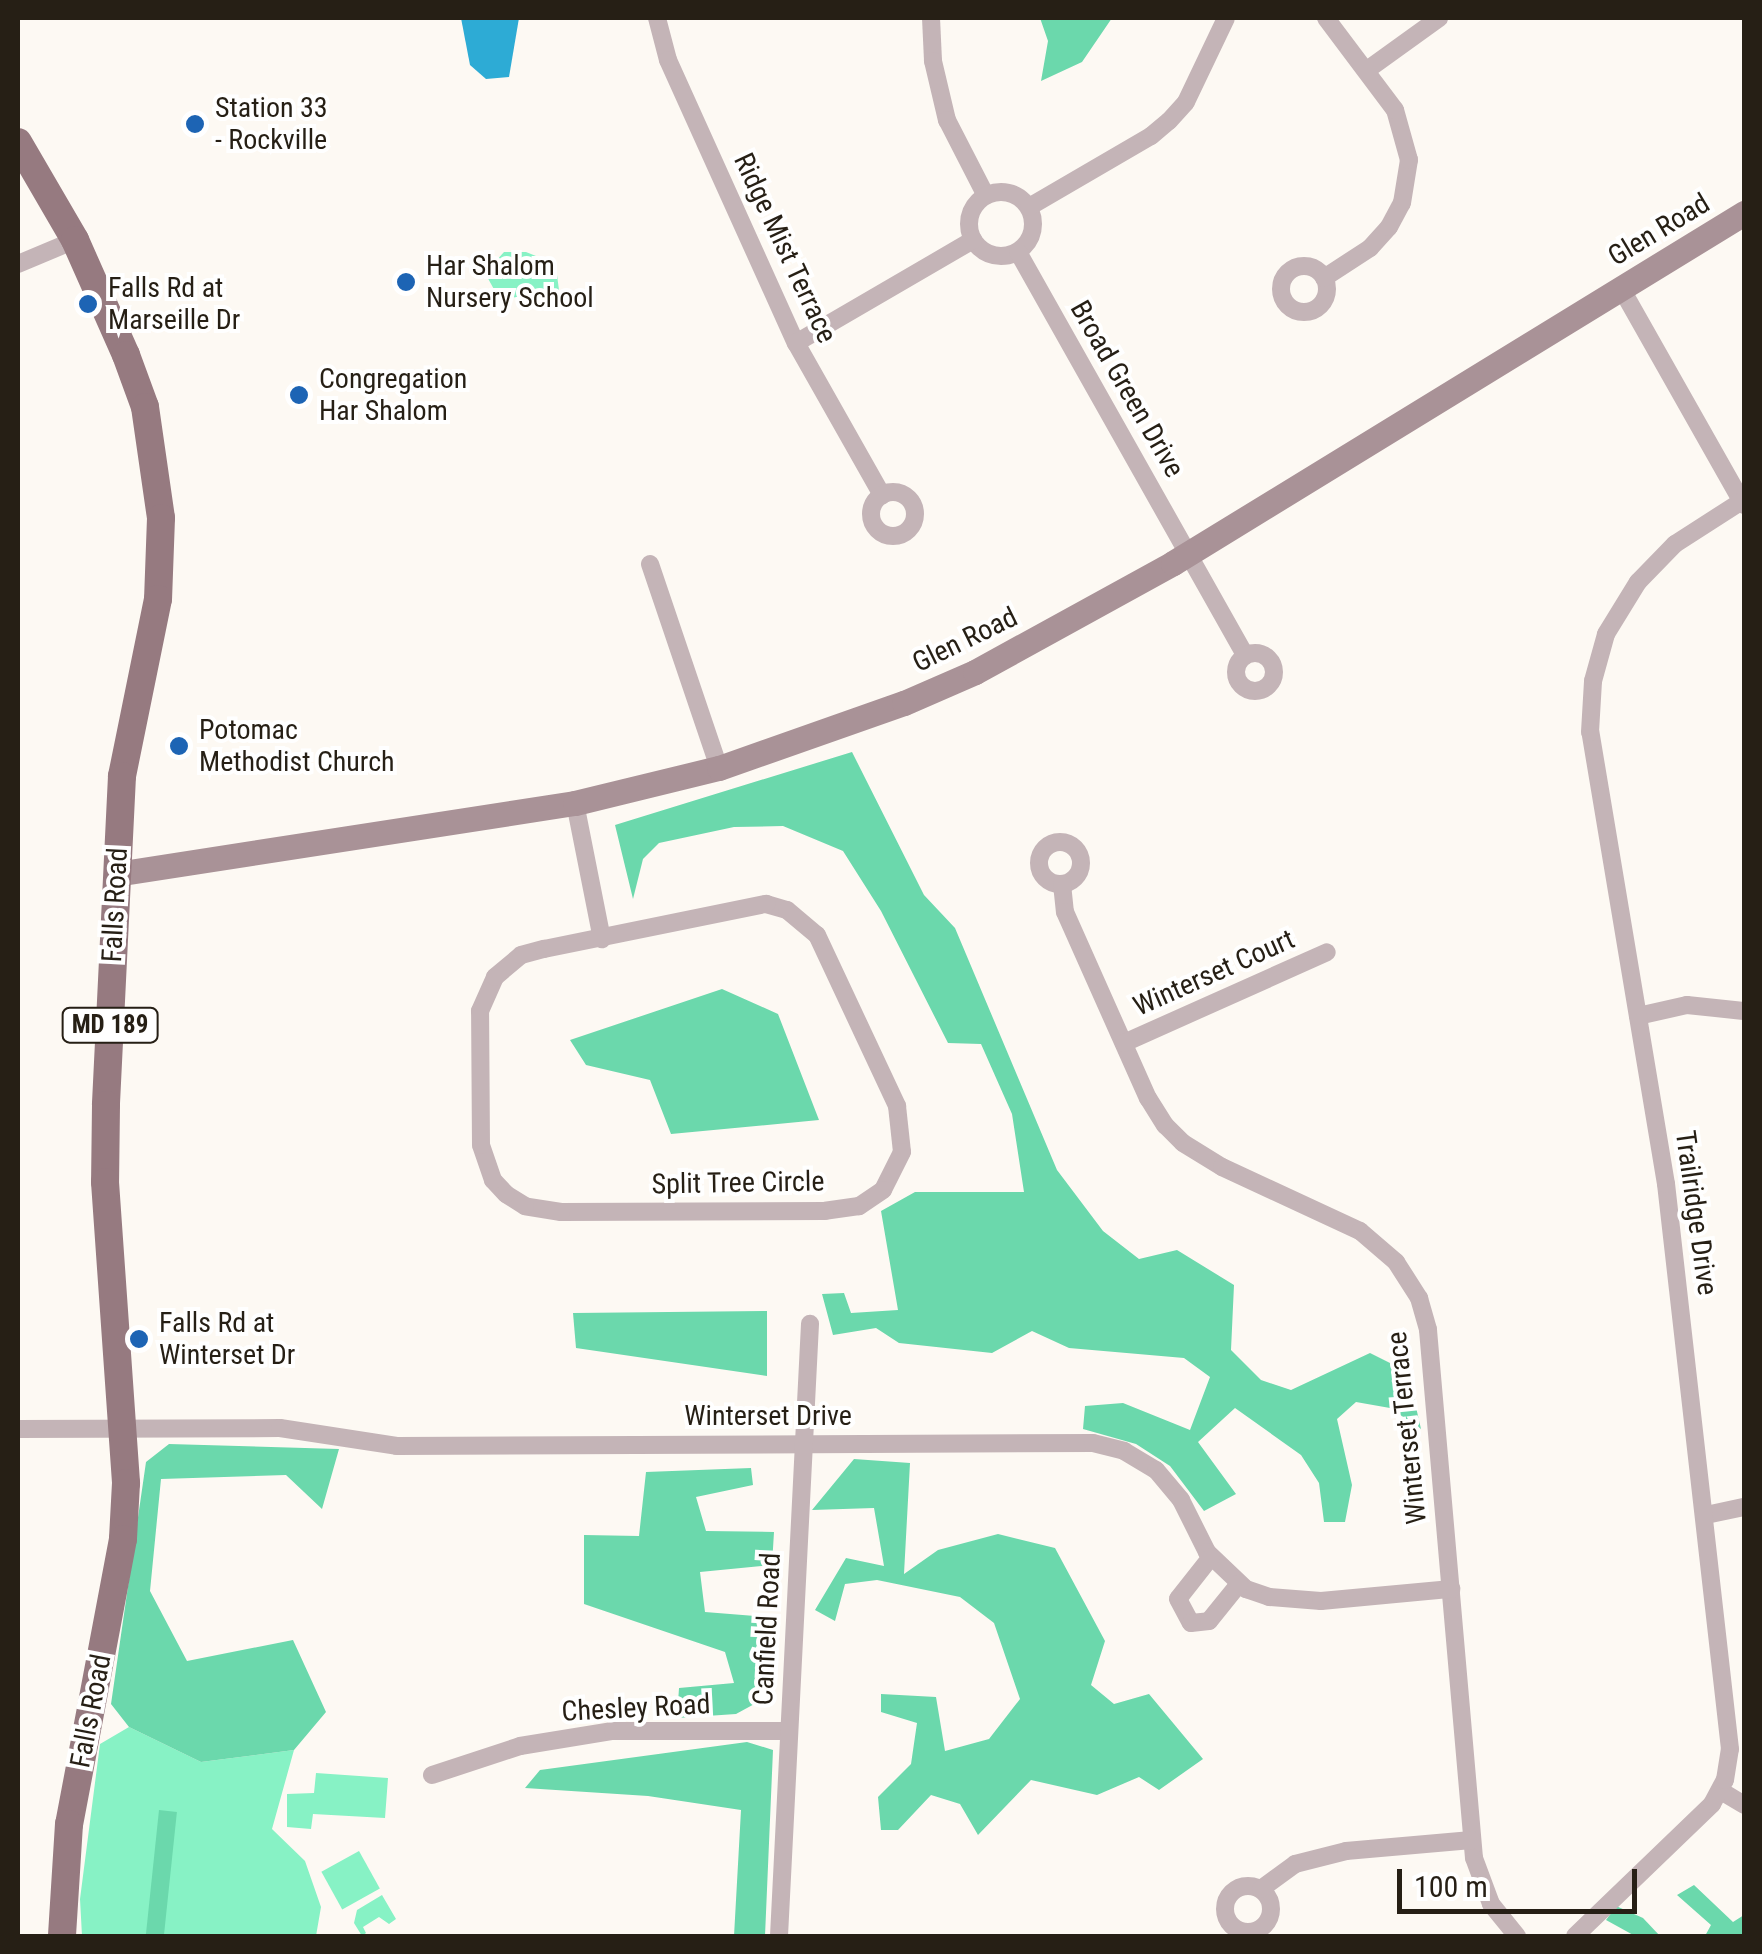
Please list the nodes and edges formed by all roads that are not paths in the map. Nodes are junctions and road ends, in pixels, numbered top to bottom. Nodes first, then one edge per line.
1 (657, 18) edge
2 (931, 18) edge
3 (1226, 18) edge
4 (1326, 18) edge
5 (1439, 18) edge
6 (1367, 70) junction
7 (18, 142) edge
8 (986, 196) junction
9 (1029, 206) junction
10 (1744, 213) edge
11 (75, 240) junction
12 (973, 240) junction
13 (1018, 252) junction
14 (18, 264) edge
15 (1324, 278) dead end
16 (1621, 288) junction
17 (796, 342) junction
18 (882, 495) dead end
19 (1743, 503) edge
20 (1189, 553) junction
21 (650, 564) dead end
22 (1245, 656) dead end
23 (719, 768) junction
24 (575, 803) junction
25 (116, 874) junction
26 (1062, 884) dead end
27 (602, 939) junction
28 (1327, 952) dead end
29 (1744, 1011) edge
30 (1638, 1016) junction
31 (1124, 1043) junction
32 (810, 1324) dead end
33 (123, 1428) junction
34 (18, 1430) edge
35 (805, 1443) junction
36 (1744, 1507) edge
37 (1706, 1516) junction
38 (1211, 1557) junction
39 (1239, 1584) junction
40 (1451, 1589) junction
41 (788, 1730) junction
42 (432, 1775) dead end
43 (1721, 1792) junction
44 (1744, 1804) edge
45 (1472, 1840) junction
46 (1261, 1890) dead end
47 (62, 1936) edge
48 (779, 1936) edge
49 (1516, 1936) edge
50 (1575, 1936) edge

1 - 17 street, Ridge Mist Terrace
2 - 8 street
3 - 9 street
4 - 6 street
5 - 6 street
6 - 15 street
7 - 11 main road, Falls Road / MD 189
8 - 9 street
8 - 12 street
9 - 13 street
10 - 16 main road, Glen Road
11 - 14 street
11 - 25 main road, Falls Road / MD 189
12 - 13 street
12 - 17 street
13 - 20 street, Broad Green Drive
16 - 19 street
16 - 20 main road, Glen Road
17 - 18 street, Ridge Mist Terrace
19 - 30 street, Trailridge Drive
20 - 22 street, Broad Green Drive
20 - 23 main road, Glen Road
21 - 23 street
23 - 24 main road, Glen Road
24 - 25 main road, Glen Road
24 - 27 street
25 - 33 main road, Falls Road / MD 189
26 - 31 street, Winterset Terrace
27 - 27 street, Split Tree Circle
28 - 31 street, Winterset Court
29 - 30 street
30 - 37 street, Trailridge Drive
31 - 40 street, Winterset Terrace
32 - 35 street, Canfield Road
33 - 34 street, Winterset Drive
33 - 35 street, Winterset Drive
33 - 47 main road, Falls Road / MD 189
35 - 38 street, Winterset Drive
35 - 41 street, Canfield Road
36 - 37 street
37 - 43 street, Trailridge Drive
38 - 39 street, Winterset Drive
38 - 39 street
39 - 40 street, Winterset Drive
40 - 45 street, Winterset Terrace
41 - 42 street, Chesley Road
41 - 48 street, Canfield Road
43 - 44 street
43 - 50 street
45 - 46 street
45 - 49 street, Winterset Terrace

